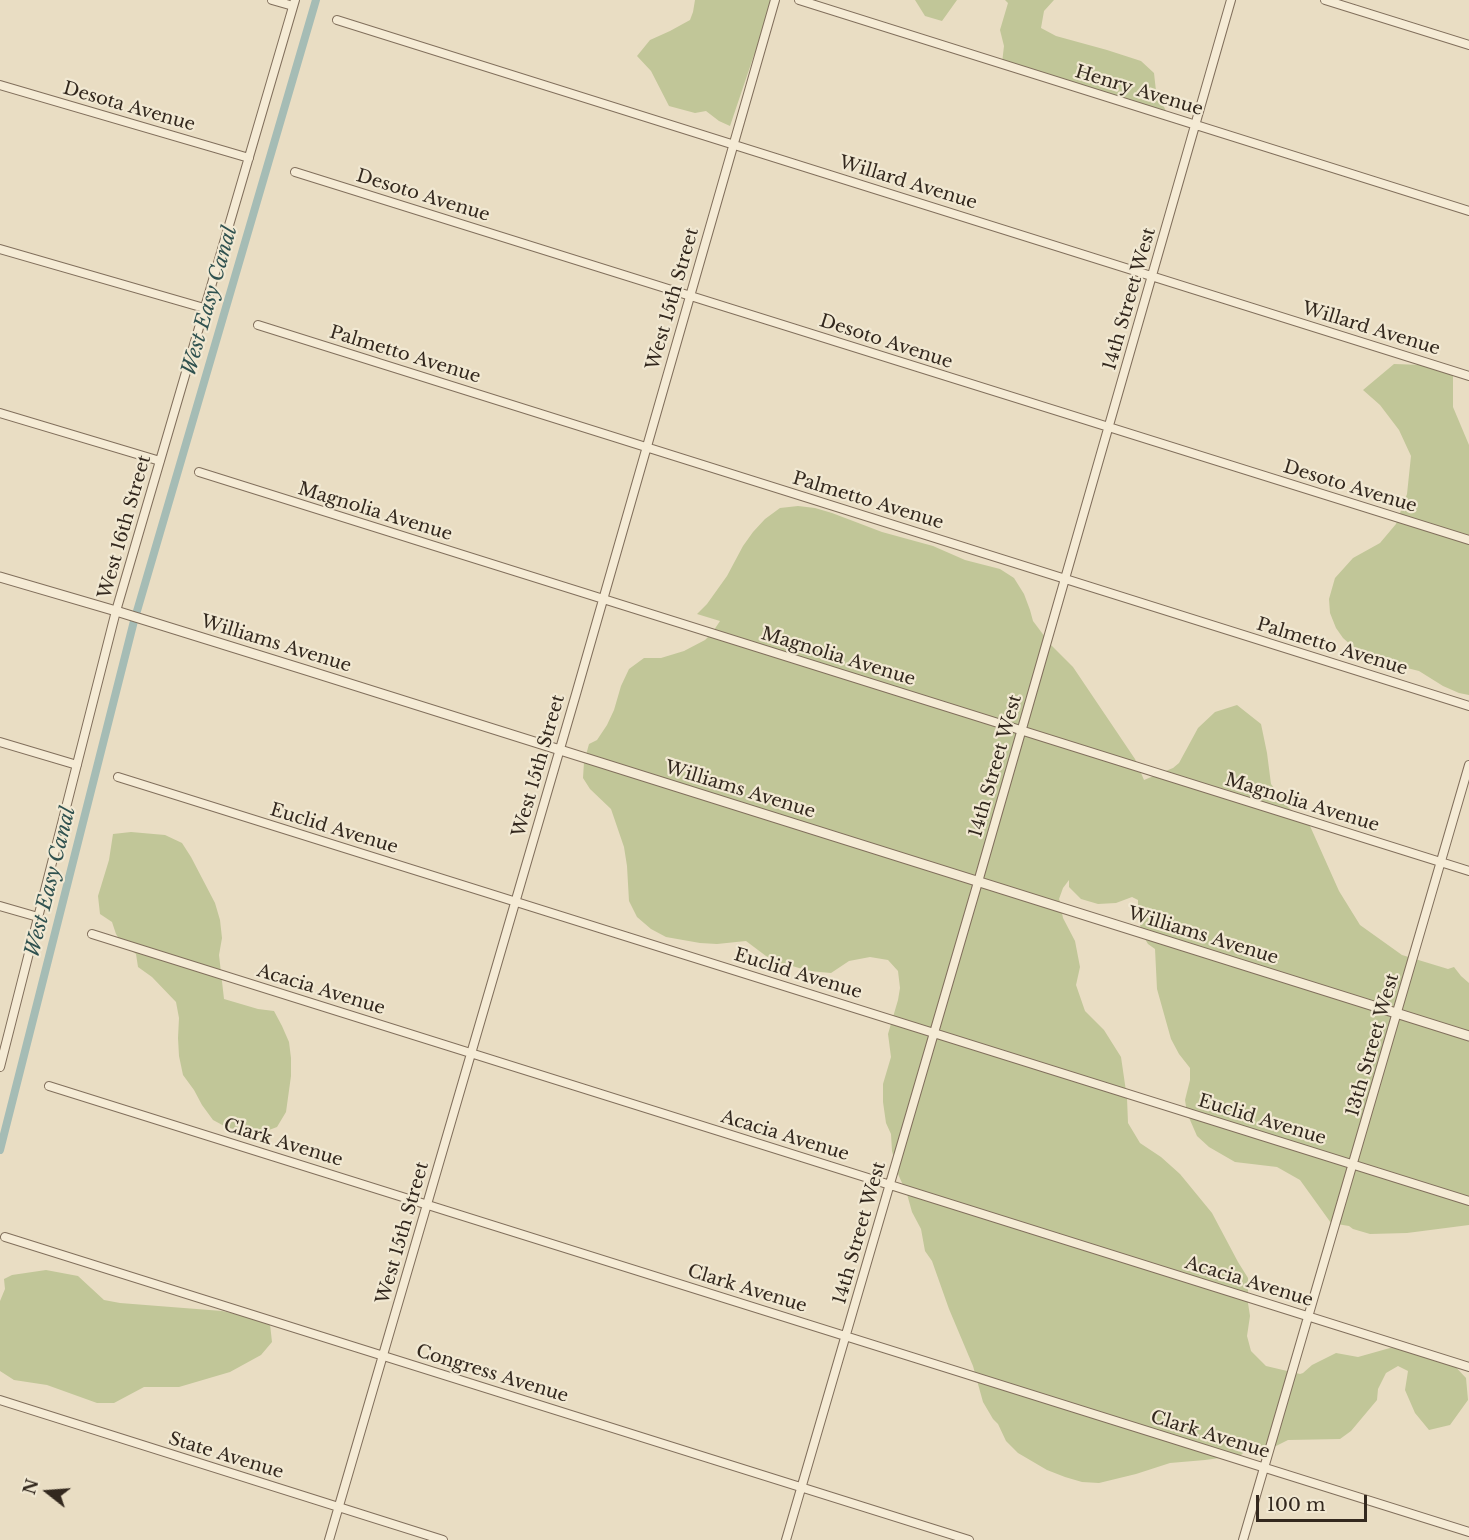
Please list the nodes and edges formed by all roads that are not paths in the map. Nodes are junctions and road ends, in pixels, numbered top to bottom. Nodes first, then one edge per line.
1 (272, 0) edge
2 (775, 0) edge
3 (799, 0) edge
4 (1231, 0) edge
5 (1325, 0) edge
6 (294, 3) edge
7 (337, 20) dead end
8 (1469, 45) edge
9 (0, 85) edge
10 (1196, 124) junction
11 (734, 144) junction
12 (249, 158) junction
13 (295, 172) dead end
14 (1469, 211) edge
15 (0, 249) edge
16 (1152, 276) junction
17 (690, 296) junction
18 (204, 309) junction
19 (258, 325) dead end
20 (1469, 376) edge
21 (0, 413) edge
22 (1109, 427) junction
23 (646, 447) junction
24 (160, 461) junction
25 (199, 472) dead end
26 (1469, 540) edge
27 (0, 577) edge
28 (1065, 579) junction
29 (603, 598) junction
30 (116, 611) junction
31 (1469, 706) edge
32 (1022, 730) junction
33 (0, 742) edge
34 (560, 750) junction
35 (77, 765) junction
36 (1469, 765) edge
37 (118, 777) dead end
38 (1441, 862) junction
39 (1469, 871) edge
40 (978, 882) junction
41 (516, 901) junction
42 (0, 906) edge
43 (38, 917) junction
44 (92, 934) dead end
45 (1397, 1014) junction
46 (934, 1033) junction
47 (1469, 1036) edge
48 (471, 1053) junction
49 (0, 1067) edge
50 (49, 1086) dead end
51 (1353, 1165) junction
52 (890, 1185) junction
53 (1469, 1201) edge
54 (427, 1204) junction
55 (5, 1237) dead end
56 (1309, 1316) junction
57 (846, 1336) junction
58 (383, 1356) junction
59 (1469, 1367) edge
60 (0, 1400) edge
61 (1265, 1468) junction
62 (801, 1487) junction
63 (339, 1508) junction
64 (1469, 1532) edge
65 (329, 1540) edge
66 (443, 1540) edge
67 (786, 1540) edge
68 (969, 1540) edge
69 (1243, 1540) edge

1 - 6 street
2 - 11 street, West 15th Street
3 - 10 street, Henry Avenue
4 - 10 street, 14th Street West
5 - 8 street
6 - 12 street, West 16th Street
7 - 11 street, Willard Avenue
9 - 12 street, Desota Avenue
10 - 14 street, Henry Avenue
10 - 16 street, 14th Street West
11 - 16 street, Willard Avenue
11 - 17 street, West 15th Street
12 - 18 street, West 16th Street
13 - 17 street, Desoto Avenue
15 - 18 street
16 - 20 street, Willard Avenue
16 - 22 street, 14th Street West
17 - 22 street, Desoto Avenue
17 - 23 street, West 15th Street
18 - 24 street, West 16th Street
19 - 23 street, Palmetto Avenue
21 - 24 street
22 - 26 street, Desoto Avenue
22 - 28 street, 14th Street West
23 - 28 street, Palmetto Avenue
23 - 29 street, West 15th Street
24 - 30 street, West 16th Street
25 - 29 street, Magnolia Avenue
27 - 30 street, Williams Avenue
28 - 31 street, Palmetto Avenue
28 - 32 street, 14th Street West
29 - 32 street, Magnolia Avenue
29 - 34 street, West 15th Street
30 - 34 street, Williams Avenue
30 - 35 street, West 16th Street
32 - 38 street, Magnolia Avenue
32 - 40 street, 14th Street West
33 - 35 street
34 - 40 street, Williams Avenue
34 - 41 street, West 15th Street
35 - 43 street, West 16th Street
36 - 38 street, 13th Street West
37 - 41 street, Euclid Avenue
38 - 39 street, Magnolia Avenue
38 - 45 street, 13th Street West
40 - 45 street, Williams Avenue
40 - 46 street, 14th Street West
41 - 46 street, Euclid Avenue
41 - 48 street, West 15th Street
42 - 43 street
43 - 49 street, West 16th Street
44 - 48 street, Acacia Avenue
45 - 47 street, Williams Avenue
45 - 51 street, 13th Street West
46 - 51 street, Euclid Avenue
46 - 52 street, 14th Street West
48 - 52 street, Acacia Avenue
48 - 54 street, West 15th Street
50 - 54 street, Clark Avenue
51 - 53 street, Euclid Avenue
51 - 56 street, 13th Street West
52 - 56 street, Acacia Avenue
52 - 57 street, 14th Street West
54 - 57 street, Clark Avenue
54 - 58 street, West 15th Street
55 - 58 street, Congress Avenue
56 - 59 street, Acacia Avenue
56 - 61 street, 13th Street West
57 - 61 street, Clark Avenue
57 - 62 street, 14th Street West
58 - 62 street, Congress Avenue
58 - 63 street, West 15th Street
60 - 63 street, State Avenue
61 - 64 street, Clark Avenue
61 - 69 street, 13th Street West
62 - 67 street, 14th Street West
62 - 68 street, Congress Avenue
63 - 65 street, West 15th Street
63 - 66 street, State Avenue

